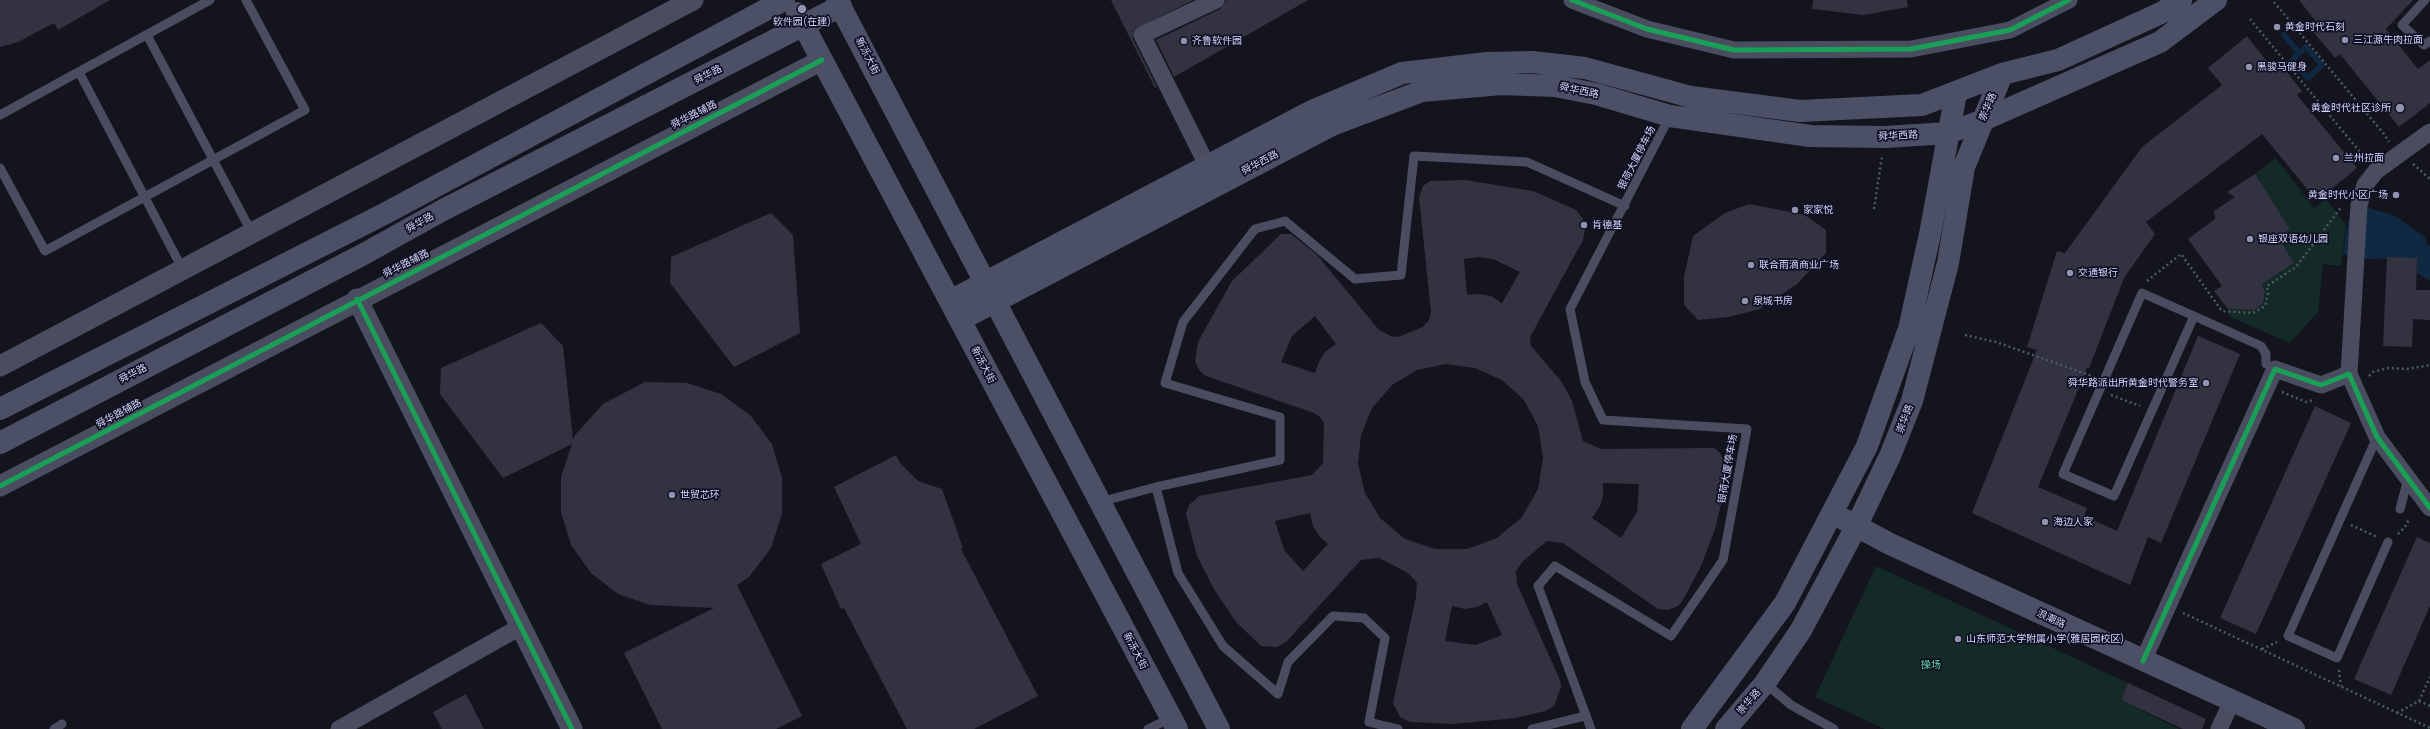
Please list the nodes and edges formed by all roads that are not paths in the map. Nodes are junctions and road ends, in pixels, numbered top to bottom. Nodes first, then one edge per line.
1 (210, 0) edge
2 (246, 0) edge
3 (693, 0) edge
4 (784, 0) edge
5 (790, 0) edge
6 (1216, 0) edge
7 (1572, 0) edge
8 (2069, 0) edge
9 (2180, 0) edge
10 (2216, 0) edge
11 (2425, 0) edge
12 (839, 3) edge
13 (803, 25) junction
14 (147, 35) junction
15 (2430, 40) edge
16 (822, 60) junction
17 (79, 72) junction
18 (2002, 74) junction
19 (1956, 93) junction
20 (0, 115) edge
21 (1670, 116) junction
22 (1981, 121) junction
23 (2430, 132) edge
24 (1948, 133) junction
25 (214, 160) junction
26 (1207, 166) junction
27 (0, 168) edge
28 (144, 197) junction
29 (1625, 206) junction
30 (252, 233) junction
31 (182, 270) junction
32 (984, 282) junction
33 (357, 300) junction
34 (994, 302) junction
35 (955, 311) junction
36 (2194, 316) junction
37 (2266, 364) joint
38 (0, 366) edge
39 (2352, 381) junction
40 (0, 409) edge
41 (2377, 437) junction
42 (0, 443) edge
43 (2408, 479) junction
44 (0, 486) edge
45 (1156, 487) junction
46 (1100, 502) junction
47 (2430, 508) edge
48 (2400, 509) dead end
49 (1833, 514) junction
50 (1856, 527) junction
51 (2388, 542) road end
52 (520, 627) junction
53 (2138, 658) junction
54 (1765, 683) junction
55 (2232, 701) junction
56 (1585, 716) junction
57 (1174, 723) edge
58 (1370, 725) edge
59 (338, 729) edge
60 (572, 729) edge
61 (1148, 729) edge
62 (1219, 729) edge
63 (1398, 729) edge
64 (1532, 729) edge
65 (1591, 729) edge
66 (1692, 729) edge
67 (1726, 729) edge
68 (1834, 729) edge
69 (2219, 729) edge
70 (2294, 729) edge

1 - 14 lane
2 - 25 lane
3 - 30 street
4 - 40 main road
5 - 13 main road, 新泺大街
6 - 26 street
7 - 8 street
9 - 18 main road
10 - 22 main road, 舜华西路
11 - 15 lane
12 - 13 main road, 舜华路
12 - 32 main road, 新泺大街
13 - 16 main road, 新泺大街
13 - 42 main road, 舜华路
14 - 17 lane
14 - 25 lane
16 - 33 street, 舜华路辅路
16 - 35 main road, 新泺大街
17 - 20 lane
17 - 28 lane
18 - 19 main road
18 - 22 main road, 崇华路
19 - 24 main road
19 - 26 main road
21 - 24 main road, 舜华西路
21 - 29 lane, 银荷大厦停车场
21 - 34 main road, 舜华西路
22 - 24 main road, 舜华西路
22 - 50 main road, 崇华路
23 - 39 street
24 - 49 main road
25 - 28 lane
25 - 30 lane
26 - 32 main road
27 - 28 lane
28 - 31 lane
29 - 45 lane
29 - 56 lane, 银荷大厦停车场
30 - 31 street
31 - 38 street
32 - 34 main road, 新泺大街
32 - 35 main road
33 - 44 street, 舜华路辅路
33 - 52 street
34 - 35 main road, 舜华西路
34 - 46 main road, 新泺大街
35 - 57 main road, 新泺大街
36 - 36 lane
36 - 37 lane
37 - 53 street
39 - 41 street
39 - 53 street
41 - 43 street
41 - 51 lane
43 - 47 street
43 - 48 lane
45 - 46 lane
45 - 58 lane
46 - 62 main road, 新泺大街
49 - 50 main road, 浪潮路
49 - 66 main road
50 - 53 main road, 浪潮路
50 - 54 main road, 崇华路
52 - 59 street
52 - 60 street
53 - 55 main road, 浪潮路
54 - 67 main road, 崇华路
54 - 68 lane
55 - 69 street
55 - 70 main road, 浪潮路
56 - 64 lane
56 - 65 lane, 银荷大厦停车场
57 - 61 lane
58 - 63 lane

